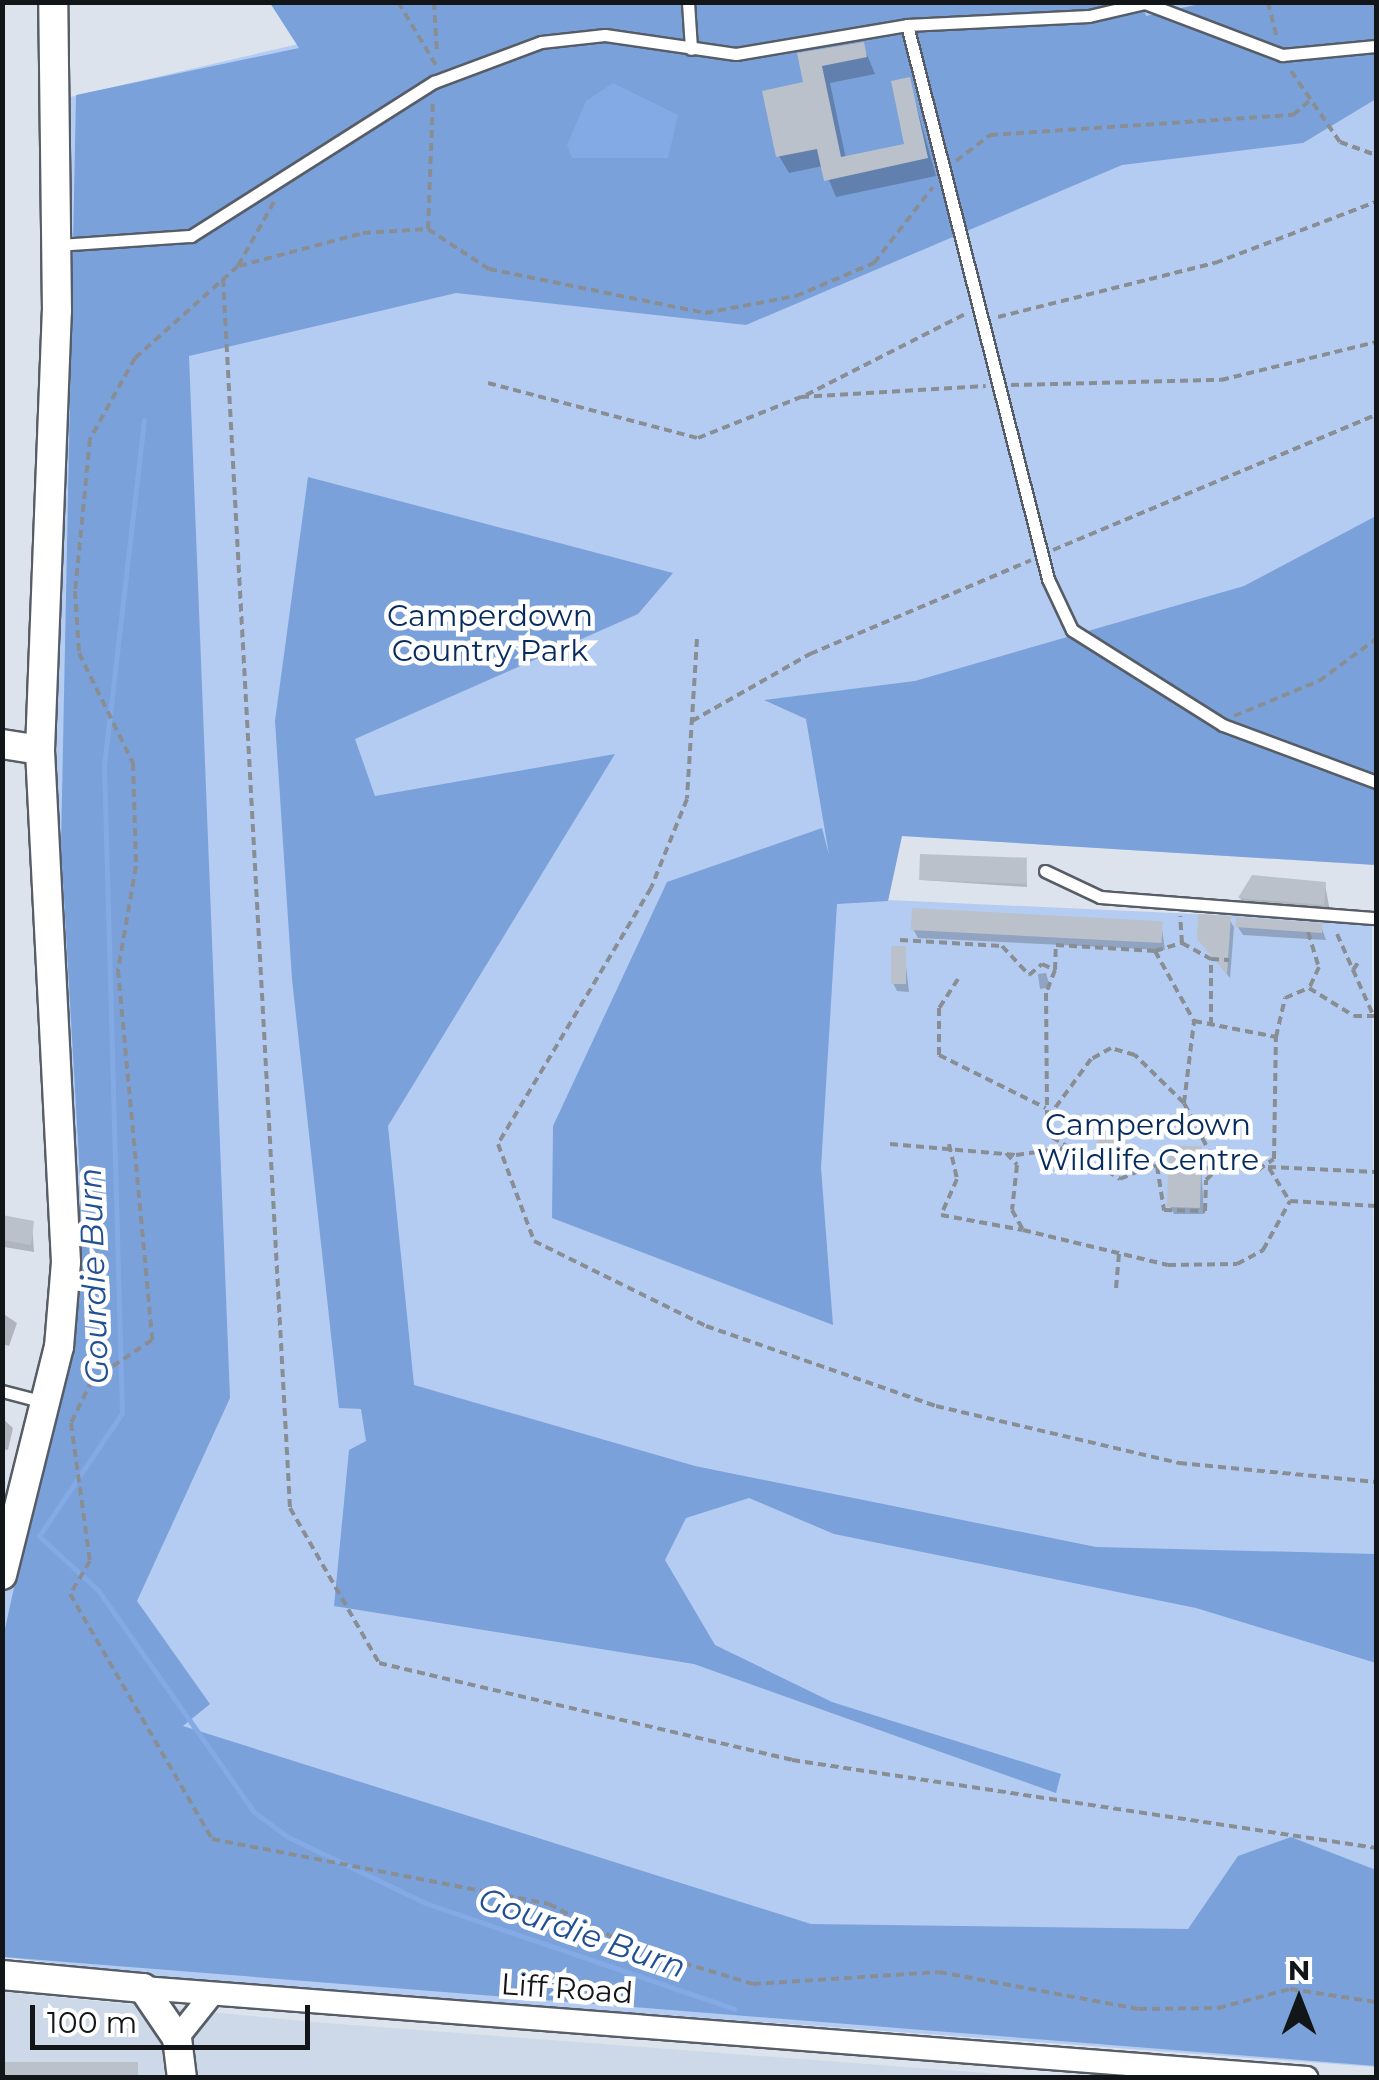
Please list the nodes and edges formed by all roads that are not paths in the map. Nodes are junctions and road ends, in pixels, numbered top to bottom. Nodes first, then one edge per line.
1 (53, 2) edge
2 (688, 2) edge
3 (1146, 3) edge
4 (907, 25) junction
5 (1376, 46) edge
6 (692, 50) junction
7 (55, 245) junction
8 (2, 744) edge
9 (40, 750) junction
10 (1376, 782) edge
11 (1046, 872) dead end
12 (1376, 918) edge
13 (2, 1391) edge
14 (44, 1402) junction
15 (9, 1512) edge
16 (2, 1575) edge
17 (2, 1975) edge
18 (143, 1988) junction
19 (212, 1994) junction
20 (176, 2038) junction
21 (1126, 2072) edge
22 (182, 2078) edge
23 (1307, 2078) edge

1 - 7 street
2 - 6 lane
3 - 4 lane
3 - 5 lane
4 - 6 lane
4 - 10 lane
6 - 7 lane
7 - 9 street
8 - 9 street
9 - 14 street
11 - 12 lane
13 - 14 lane
14 - 15 street
15 - 16 street
17 - 18 street, Liff Road
18 - 19 street, Liff Road
18 - 20 street
19 - 20 street
19 - 21 street, Liff Road
20 - 22 street
21 - 23 street, Liff Road

